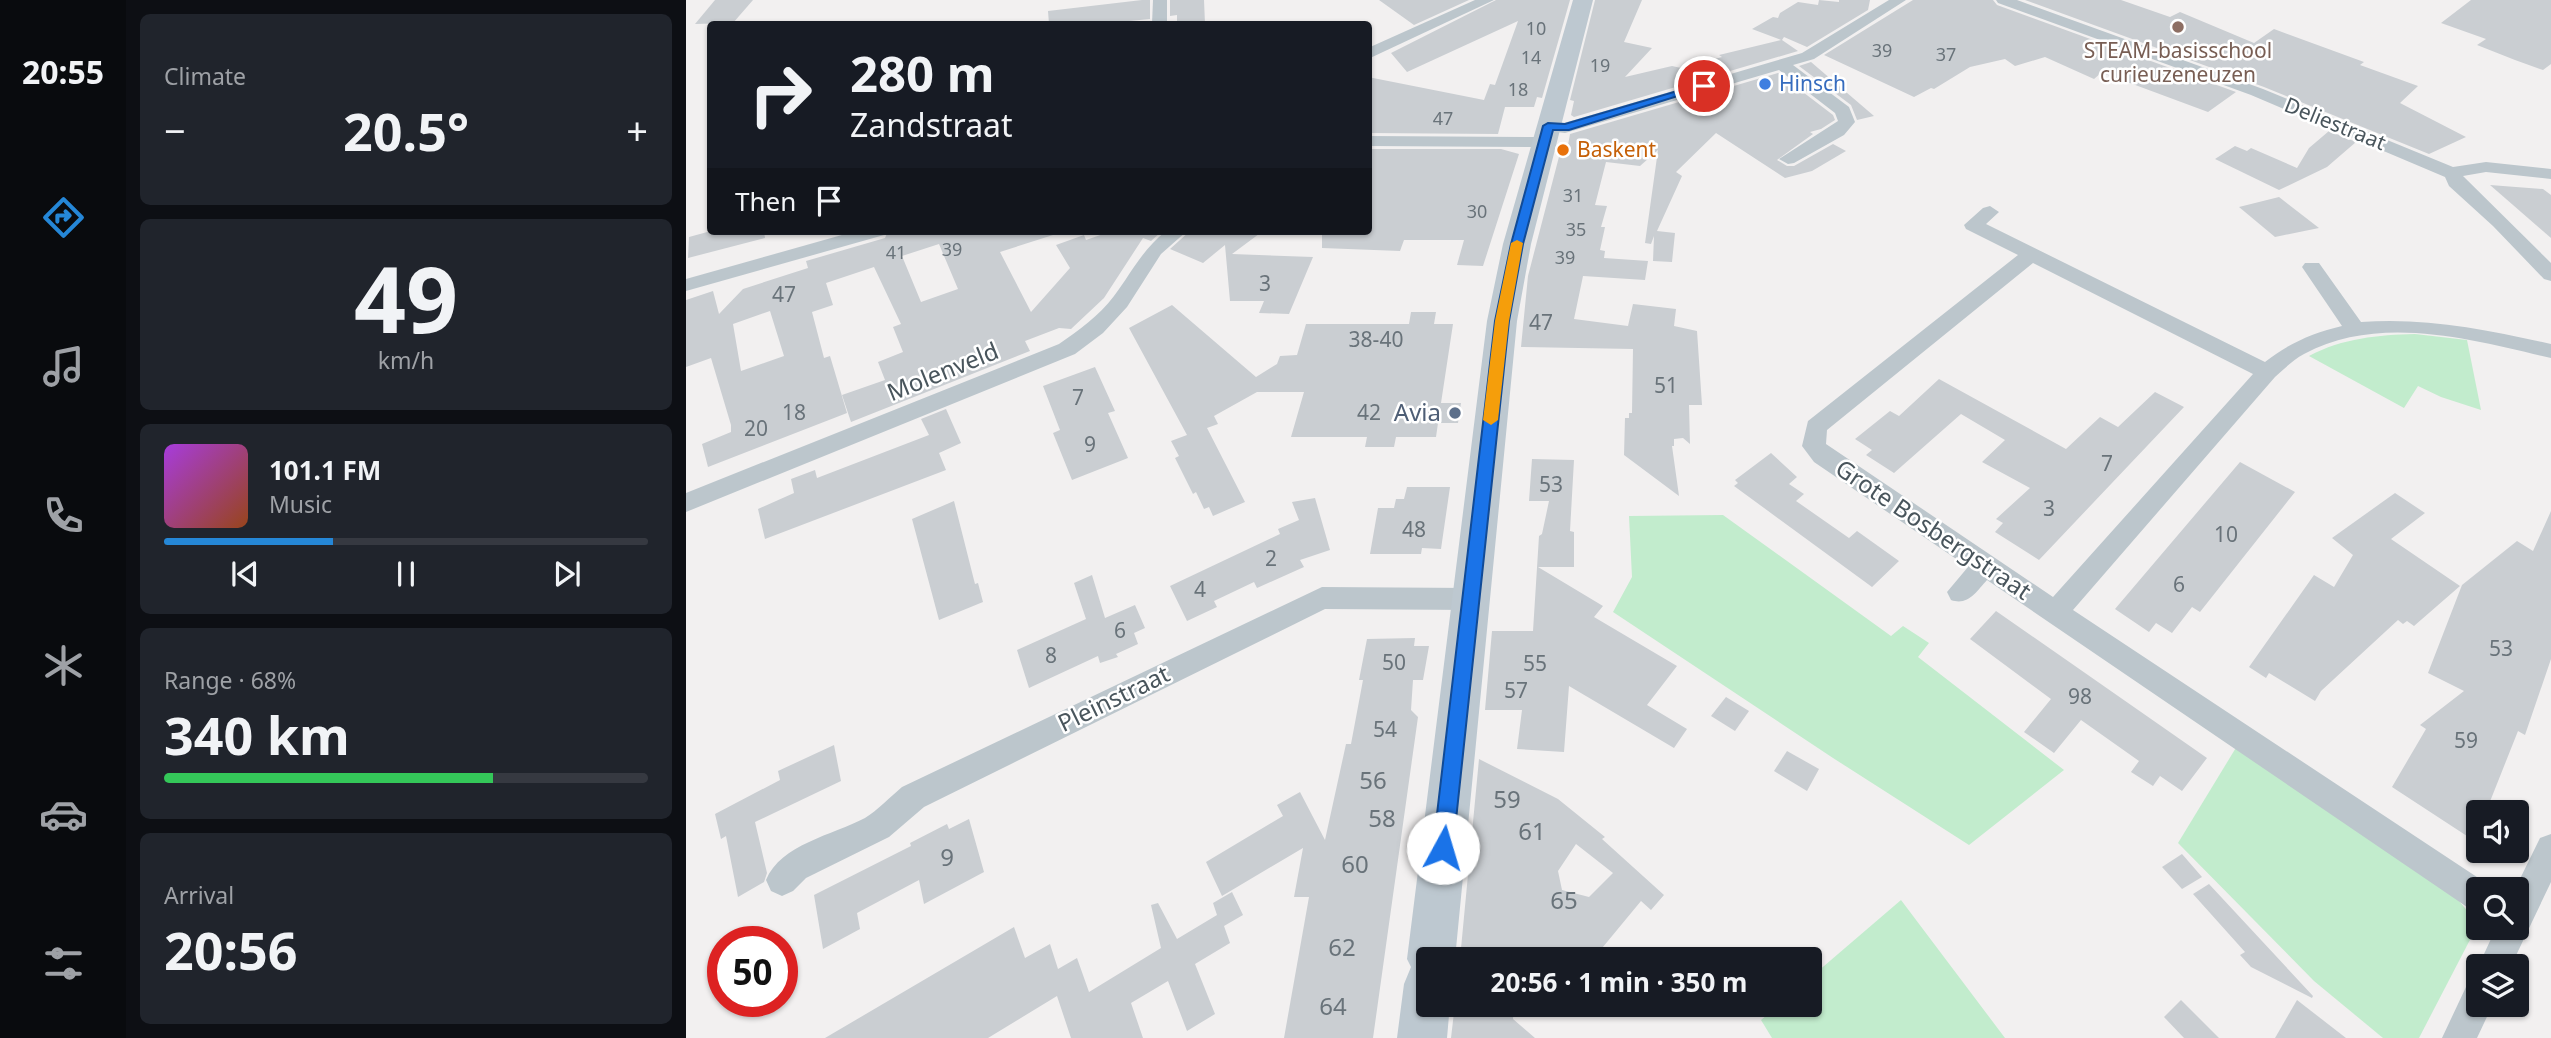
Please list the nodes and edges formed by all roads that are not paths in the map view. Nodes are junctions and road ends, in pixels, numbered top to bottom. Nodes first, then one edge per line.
1 (1160, 0) edge
2 (1488, 0) edge
3 (1583, 0) edge
4 (1899, 0) edge
5 (2003, 0) edge
6 (1160, 21) edge
7 (1372, 52) edge
8 (1781, 64) junction
9 (1546, 134) junction
10 (1372, 141) edge
11 (1788, 159) dead end
12 (2453, 174) junction
13 (2551, 174) edge
14 (1990, 212) dead end
15 (863, 235) edge
16 (1173, 235) edge
17 (2031, 254) junction
18 (2312, 267) dead end
19 (2551, 275) edge
20 (686, 285) edge
21 (2356, 330) junction
22 (2551, 351) edge
23 (2267, 372) junction
24 (686, 503) edge
25 (1985, 566) junction
26 (1960, 593) dead end
27 (1471, 599) junction
28 (2055, 612) junction
29 (2551, 849) edge
30 (782, 880) dead end
31 (2466, 888) edge
32 (2529, 894) edge
33 (1432, 947) edge
34 (1424, 1017) edge
35 (2469, 1017) edge
36 (1422, 1038) edge
37 (2459, 1038) edge

1 - 6 street
2 - 7 street
3 - 9 main road
4 - 8 street
5 - 12 street, Deliestraat
8 - 9 street
8 - 11 street
9 - 10 street
9 - 27 main road
12 - 13 street
12 - 19 street, Deliestraat
14 - 17 street
15 - 20 street
16 - 24 street, Molenveld
17 - 23 street
17 - 25 street, Grote Bosbergstraat
18 - 21 street
21 - 22 street, Grote Bosbergstraat
21 - 23 street, Grote Bosbergstraat
23 - 28 street, Grote Bosbergstraat
25 - 26 street
25 - 28 street, Grote Bosbergstraat
27 - 30 street, Pleinstraat
27 - 33 main road
28 - 31 street, Grote Bosbergstraat
29 - 32 street
34 - 36 main road
35 - 37 street

